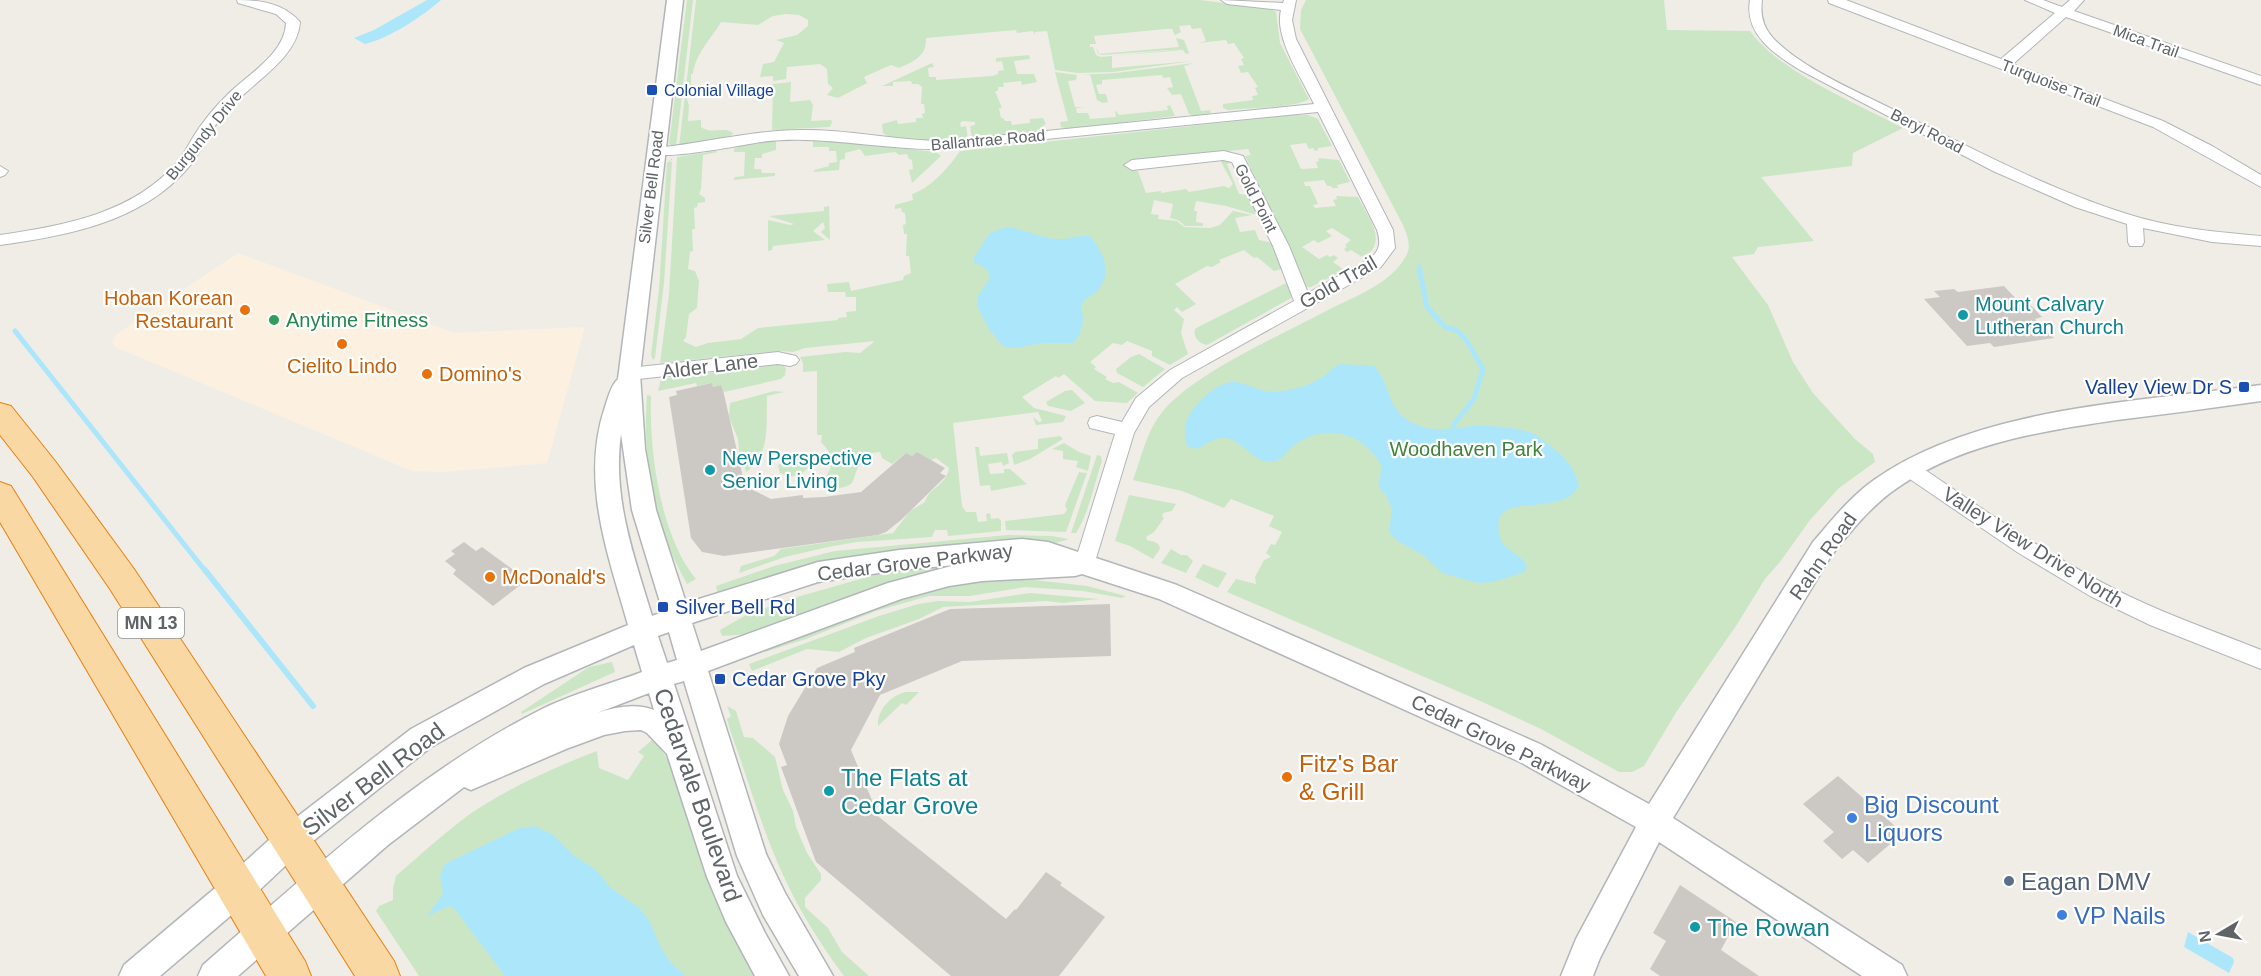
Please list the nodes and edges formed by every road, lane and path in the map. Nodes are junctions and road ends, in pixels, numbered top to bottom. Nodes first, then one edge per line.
1 (243, 0) edge
2 (675, 0) edge
3 (1227, 0) edge
4 (1756, 0) edge
5 (1834, 0) edge
6 (2031, 0) edge
7 (2078, 0) edge
8 (1288, 4) edge
9 (2064, 12) junction
10 (2003, 65) junction
11 (2259, 77) edge
12 (1323, 107) junction
13 (655, 152) junction
14 (1132, 165) dead end
15 (2261, 182) edge
16 (2135, 221) junction
17 (0, 240) edge
18 (2261, 241) edge
19 (2136, 242) dead end
20 (1303, 302) junction
21 (790, 360) dead end
22 (628, 374) junction
23 (2257, 397) edge
24 (0, 414) edge
25 (1096, 423) dead end
26 (1126, 430) junction
27 (1908, 468) junction
28 (0, 494) edge
29 (1084, 565) junction
30 (679, 617) junction
31 (642, 631) junction
32 (2261, 660) edge
33 (693, 664) junction
34 (658, 677) junction
35 (682, 754) junction
36 (428, 795) junction
37 (1654, 822) junction
38 (291, 840) junction
39 (320, 885) junction
40 (238, 889) junction
41 (264, 934) junction
42 (135, 976) edge
43 (214, 976) edge
44 (290, 976) edge
45 (379, 976) edge
46 (773, 976) edge
47 (817, 976) edge
48 (1576, 976) edge
49 (1891, 976) edge

1 - 17 street, Burgundy Drive
2 - 13 street, Silver Bell Road
3 - 8 street
4 - 16 street, Beryl Road
5 - 10 street, Turquoise Trail
6 - 9 street, Mica Trail
7 - 9 street
8 - 12 street, Gold Trail
9 - 10 street
9 - 11 street, Mica Trail
10 - 15 street, Turquoise Trail
12 - 13 street, Ballantrae Road
12 - 20 street, Gold Trail
13 - 22 street, Silver Bell Road
14 - 20 street, Gold Point
16 - 18 street, Beryl Road
16 - 19 street
20 - 26 street, Gold Trail
21 - 22 street, Alder Lane
22 - 30 street, Silver Bell Road
22 - 31 street, Silver Bell Road
23 - 27 street, Rahn Road
24 - 38 highway, MN 13
25 - 26 street
26 - 29 street, Gold Trail
27 - 32 street, Valley View Drive North
27 - 37 street, Rahn Road
28 - 40 highway, MN 13
29 - 30 street, Cedar Grove Parkway
29 - 33 street, Cedar Grove Parkway
29 - 37 street, Cedar Grove Parkway
30 - 31 street, Silver Bell Road
30 - 33 street, Silver Bell Road
31 - 34 street, Silver Bell Road
31 - 38 street, Silver Bell Road
33 - 34 street
33 - 47 street, Cedarvale Boulevard
34 - 35 street, Cedarvale Boulevard
34 - 36 street
35 - 36 street
35 - 46 street, Cedarvale Boulevard
36 - 39 street
37 - 48 street, Rahn Road
37 - 49 street, Cedar Grove Parkway
38 - 39 highway, MN 13
38 - 40 street, Silver Bell Road
39 - 41 street
39 - 45 highway, MN 13
40 - 41 highway, MN 13
40 - 42 street, Silver Bell Road
41 - 43 street
41 - 44 highway, MN 13

